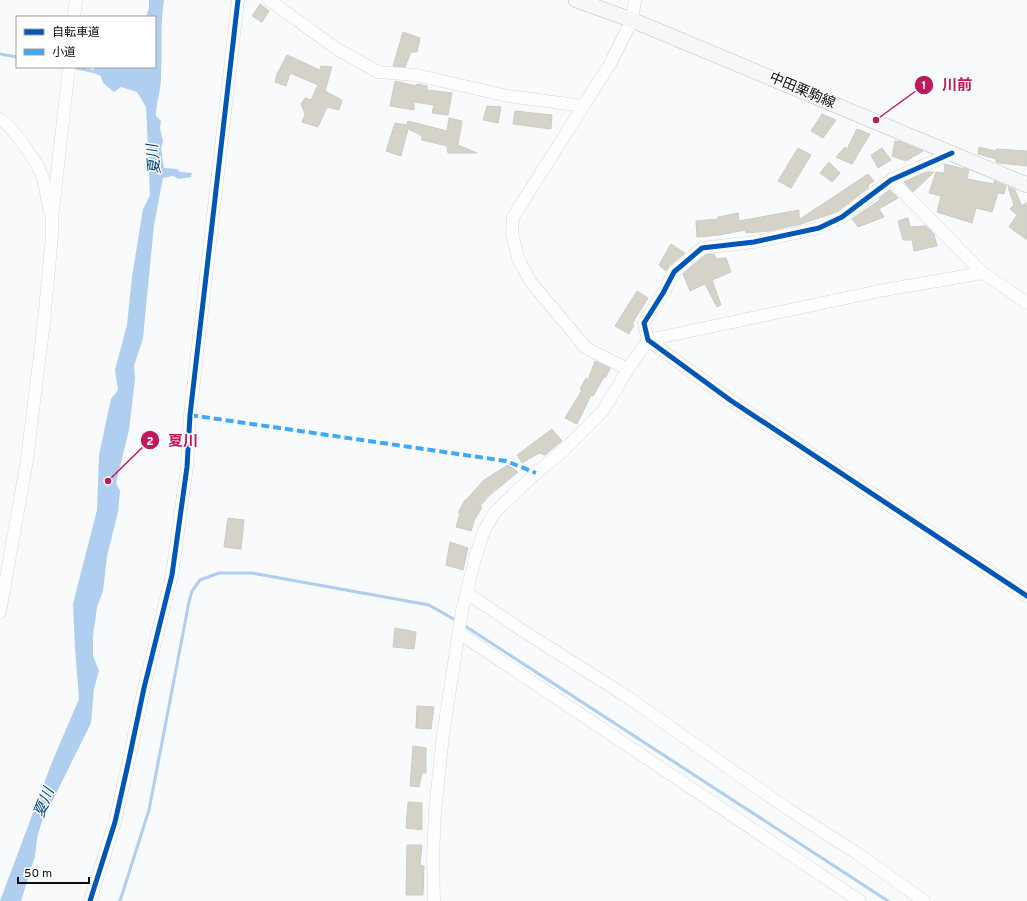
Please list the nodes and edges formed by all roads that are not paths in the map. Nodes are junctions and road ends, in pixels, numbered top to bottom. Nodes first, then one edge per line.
1 (76, 0) edge
2 (238, 0) edge
3 (269, 0) edge
4 (576, 0) edge
5 (635, 0) edge
6 (74, 16) edge
7 (632, 20) junction
8 (69, 68) edge
9 (583, 106) junction
10 (0, 119) edge
11 (952, 153) junction
12 (891, 180) junction
13 (1027, 185) edge
14 (52, 219) junction
15 (983, 273) junction
16 (1027, 303) edge
17 (648, 340) junction
18 (628, 369) junction
19 (467, 593) junction
20 (1027, 596) edge
21 (0, 612) edge
22 (459, 631) junction
23 (90, 901) edge
24 (434, 901) edge
25 (860, 901) edge
26 (924, 901) edge

1 - 6 street
2 - 23 street
3 - 9 street
4 - 7 main road, 中田栗駒線
5 - 7 street
7 - 9 street
7 - 11 main road, 中田栗駒線
8 - 14 street
9 - 18 street
10 - 14 street
11 - 12 street
11 - 13 main road, 中田栗駒線
12 - 15 street
12 - 17 street
14 - 21 street
15 - 16 street
15 - 17 street
17 - 18 street
17 - 20 street
18 - 19 street
19 - 22 street
19 - 26 street
22 - 24 street
22 - 25 street

